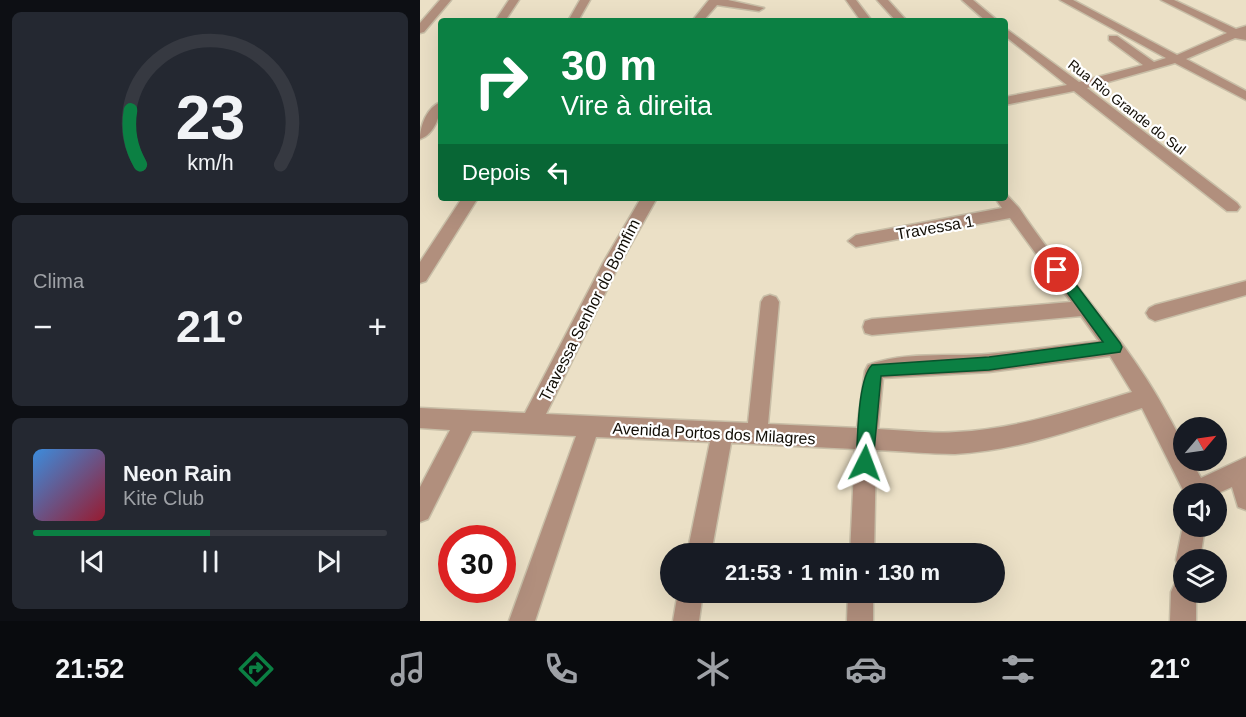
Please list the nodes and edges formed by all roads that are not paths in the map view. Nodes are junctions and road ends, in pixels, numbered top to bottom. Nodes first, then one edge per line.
1 (446, 0) edge
2 (514, 0) edge
3 (585, 0) edge
4 (714, 0) edge
5 (768, 0) edge
6 (851, 0) edge
7 (882, 0) edge
8 (967, 0) edge
9 (1065, 0) edge
10 (1166, 0) edge
11 (1078, 7) junction
12 (759, 8) junction
13 (502, 18) edge
14 (575, 18) edge
15 (699, 18) edge
16 (748, 18) edge
17 (865, 18) edge
18 (899, 18) edge
19 (989, 18) edge
20 (420, 30) edge
21 (1008, 33) edge
22 (1242, 34) edge
23 (1174, 60) junction
24 (1152, 66) junction
25 (1076, 87) junction
26 (1246, 96) edge
27 (1008, 100) edge
28 (420, 110) edge
29 (437, 115) edge
30 (420, 135) edge
31 (468, 201) edge
32 (647, 201) edge
33 (1009, 205) edge
34 (1232, 207) dead end
35 (856, 241) dead end
36 (420, 276) edge
37 (1246, 288) edge
38 (770, 302) dead end
39 (1086, 308) junction
40 (1155, 313) dead end
41 (872, 327) dead end
42 (1115, 347) junction
43 (1147, 397) junction
44 (420, 418) edge
45 (466, 420) junction
46 (531, 423) junction
47 (589, 427) junction
48 (722, 434) junction
49 (757, 435) junction
50 (866, 441) junction
51 (1243, 469) edge
52 (1192, 483) edge
53 (1216, 483) edge
54 (1246, 499) edge
55 (420, 511) edge
56 (701, 543) edge
57 (862, 543) edge
58 (689, 603) edge
59 (861, 603) edge
60 (1184, 603) edge
61 (522, 621) edge
62 (686, 621) edge
63 (860, 621) edge
64 (1183, 621) edge

1 - 20 street
2 - 13 street
3 - 14 street
4 - 12 street
4 - 15 street
5 - 12 street
6 - 17 street
7 - 18 street
8 - 19 street
9 - 11 street
10 - 22 street
11 - 23 street
11 - 24 street
12 - 16 street
21 - 25 street, Rua Rio Grande do Sul
22 - 23 street
23 - 24 street
23 - 26 street
24 - 25 street
25 - 27 street
25 - 34 street, Rua Rio Grande do Sul
28 - 29 street
29 - 30 street
31 - 36 street
32 - 46 street, Travessa Senhor do Bomfim
33 - 35 street, Travessa 1
33 - 39 street
37 - 40 street
38 - 49 street
39 - 41 street
39 - 42 street
42 - 43 street
42 - 50 street
43 - 50 street, Avenida Portos dos Milagres
43 - 52 street
44 - 45 street, Avenida Portos dos Milagres
45 - 46 street, Avenida Portos dos Milagres
45 - 55 street
46 - 47 street, Avenida Portos dos Milagres
47 - 48 street, Avenida Portos dos Milagres
47 - 61 street
48 - 49 street, Avenida Portos dos Milagres
48 - 56 street
49 - 50 street, Avenida Portos dos Milagres
50 - 57 street
51 - 53 street
51 - 54 street
58 - 62 street
59 - 63 street
60 - 64 street

